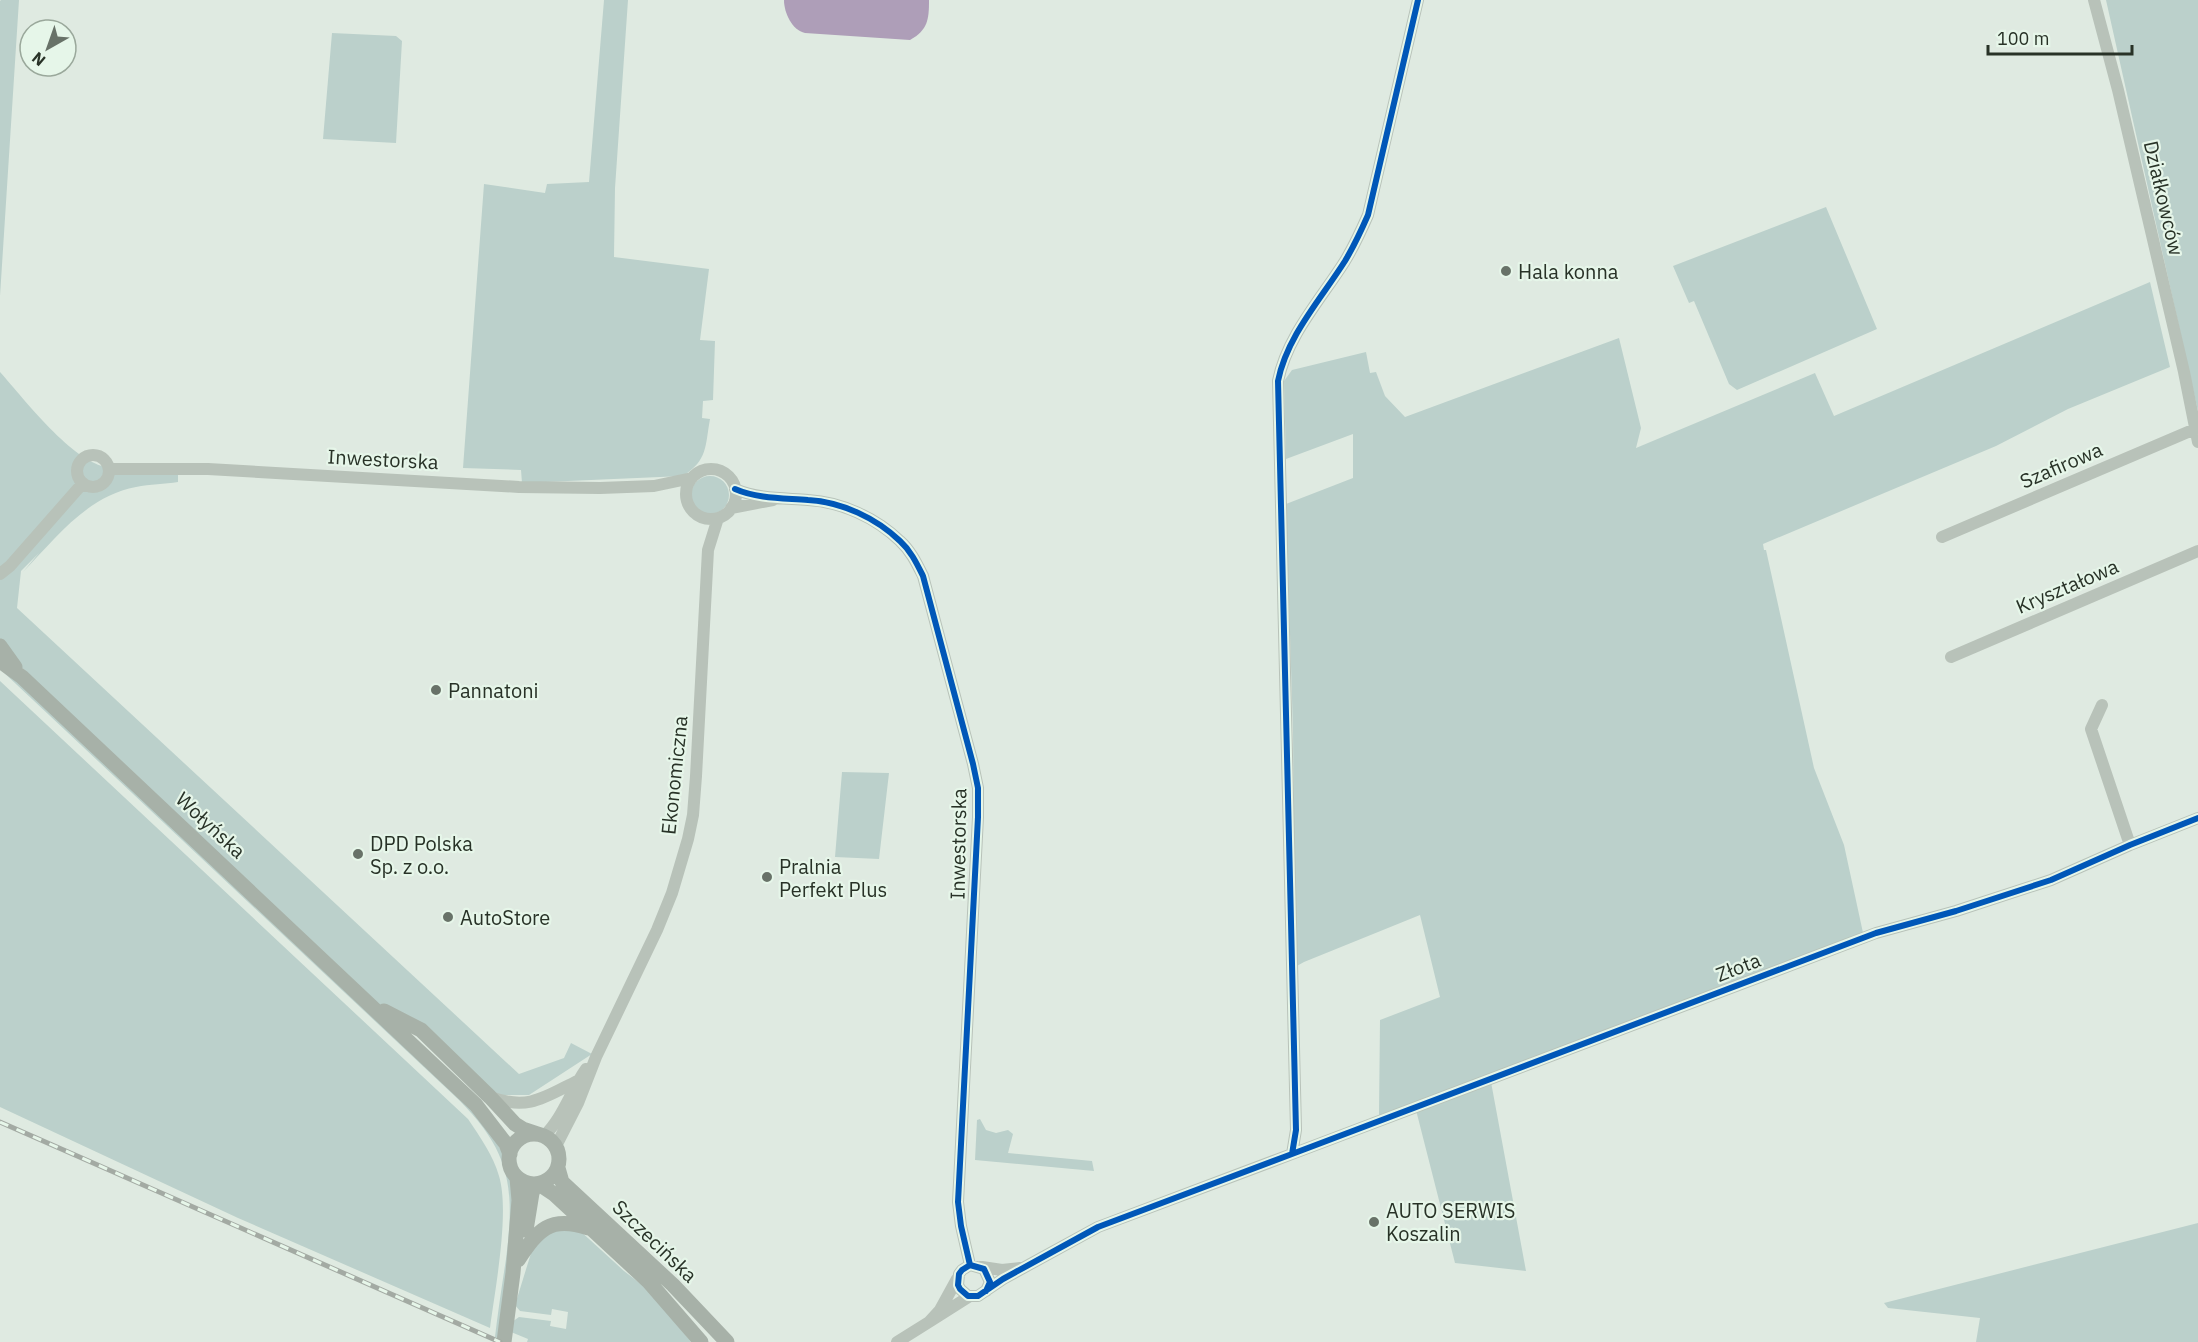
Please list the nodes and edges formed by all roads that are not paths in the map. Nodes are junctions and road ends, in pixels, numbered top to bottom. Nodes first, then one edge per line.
1 (1418, 0) edge
2 (2094, 0) edge
3 (2195, 429) junction
4 (2198, 442) edge
5 (109, 469) junction
6 (692, 478) junction
7 (83, 483) junction
8 (654, 486) junction
9 (735, 489) junction
10 (686, 496) junction
11 (783, 499) junction
12 (731, 508) junction
13 (700, 517) junction
14 (718, 518) junction
15 (1942, 537) dead end
16 (708, 550) junction
17 (2198, 551) edge
18 (10, 566) junction
19 (0, 574) edge
20 (0, 583) edge
21 (0, 646) edge
22 (1952, 657) dead end
23 (0, 661) edge
24 (22, 676) junction
25 (2102, 705) dead end
26 (2198, 818) edge
27 (2130, 845) junction
28 (371, 1005) junction
29 (596, 1057) junction
30 (577, 1081) junction
31 (490, 1097) junction
32 (542, 1135) junction
33 (556, 1146) junction
34 (510, 1154) junction
35 (1292, 1154) junction
36 (558, 1168) junction
37 (517, 1178) junction
38 (537, 1185) junction
39 (595, 1231) junction
40 (516, 1266) junction
41 (976, 1266) junction
42 (1024, 1268) junction
43 (957, 1279) junction
44 (986, 1291) junction
45 (970, 1296) junction
46 (929, 1322) junction
47 (504, 1342) edge
48 (701, 1342) edge
49 (727, 1342) edge
50 (897, 1342) edge

1 - 35 street
2 - 3 street, Działkowców
3 - 4 street, Działkowców
3 - 15 street, Szafirowa
5 - 7 street
5 - 7 street
5 - 8 street, Inwestorska
6 - 8 street, Inwestorska
6 - 9 street
6 - 10 street
7 - 18 street
8 - 10 street, Inwestorska
9 - 11 street, Inwestorska
9 - 12 street
10 - 13 street
11 - 12 street, Inwestorska
11 - 41 street, Inwestorska
12 - 14 street
13 - 14 street
13 - 16 street, Ekonomiczna
14 - 16 street, Ekonomiczna
16 - 29 street, Ekonomiczna
17 - 22 street, Kryształowa
18 - 19 street
18 - 20 street
21 - 24 main road, Wołyńska
23 - 24 main road, Wołyńska
24 - 28 main road, Wołyńska
25 - 27 street
26 - 27 street, Złota
27 - 35 street, Złota
28 - 31 main road, Wołyńska
28 - 34 main road, Wołyńska
29 - 30 street, Ekonomiczna
29 - 33 street, Ekonomiczna
30 - 31 street
30 - 32 street, Ekonomiczna
31 - 32 main road, Wołyńska
32 - 33 main road
32 - 34 main road
33 - 36 main road
34 - 37 main road
35 - 42 street, Złota
36 - 38 main road
36 - 49 main road, Szczecińska
37 - 38 main road
37 - 40 main road
38 - 39 main road, Szczecińska
38 - 40 main road
39 - 40 main road
39 - 48 main road, Szczecińska
40 - 47 main road
41 - 42 street
41 - 43 street
41 - 44 street
42 - 44 street, Złota
43 - 45 street
43 - 46 street
44 - 45 street
45 - 46 street
46 - 50 street

